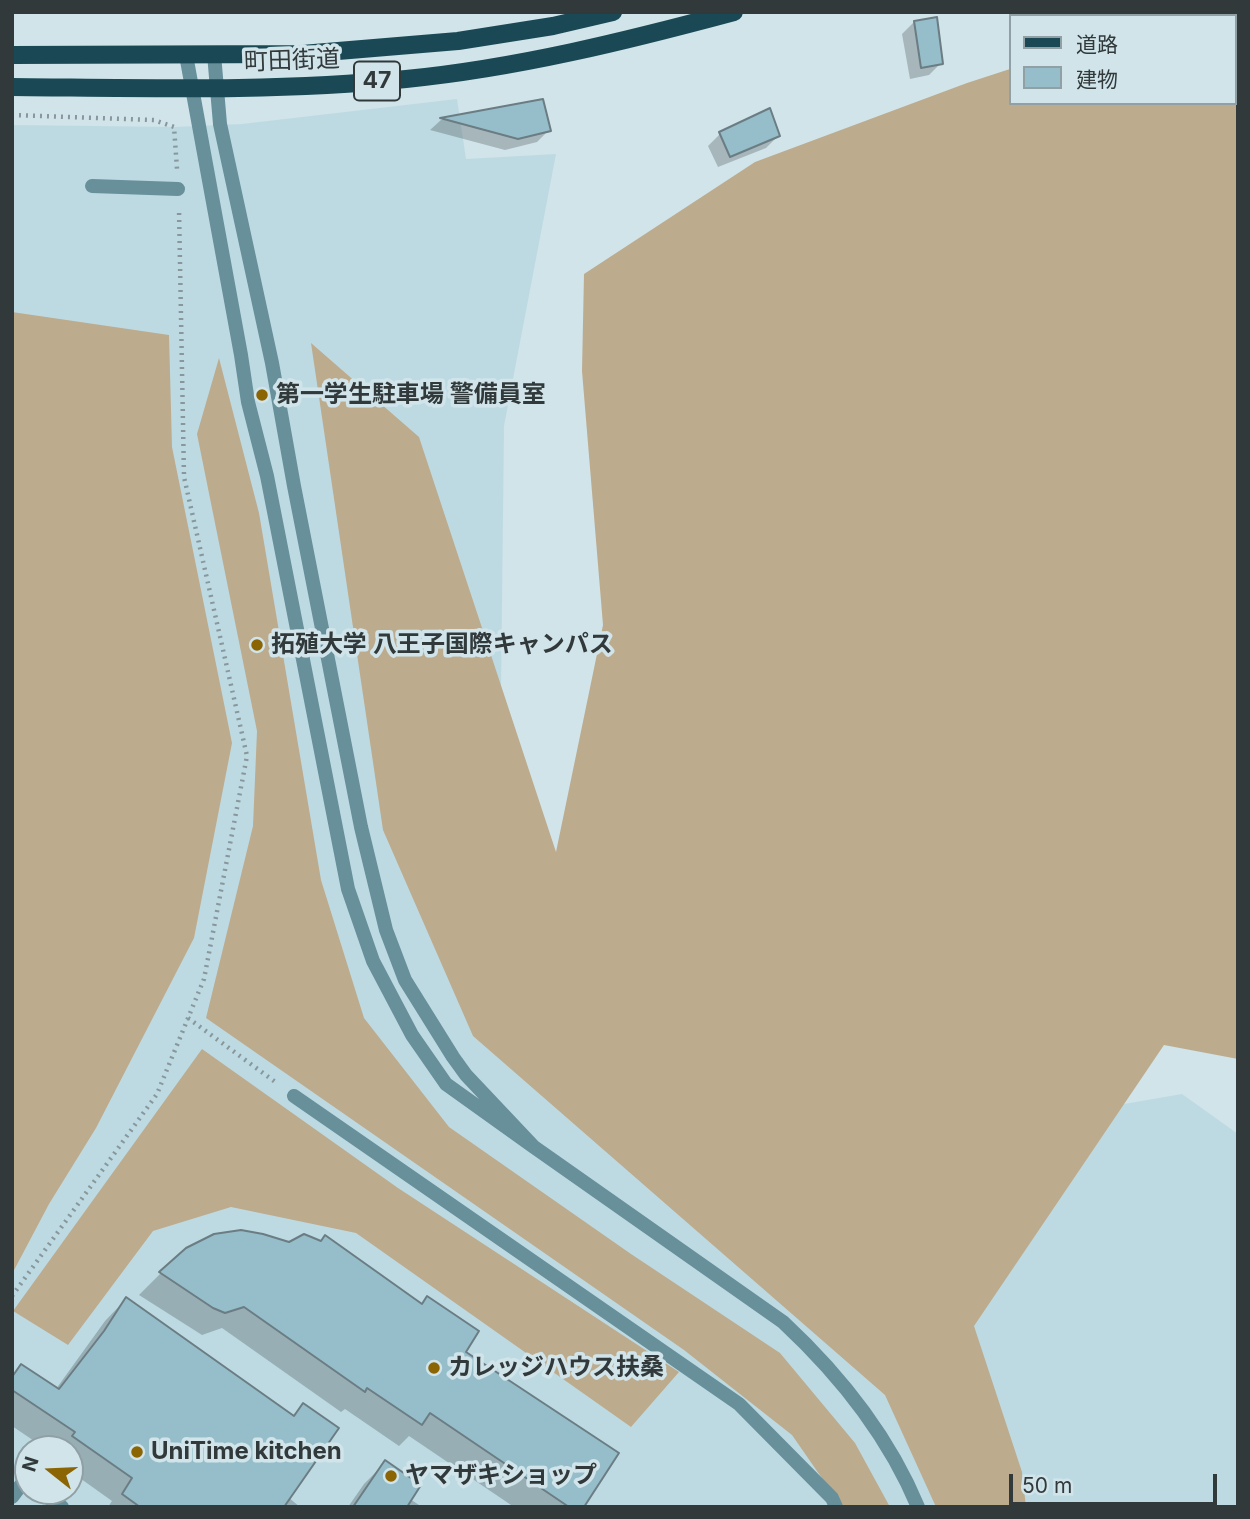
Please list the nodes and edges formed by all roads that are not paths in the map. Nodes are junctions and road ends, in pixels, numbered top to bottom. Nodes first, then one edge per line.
1 (613, 12) edge
2 (734, 12) edge
3 (553, 26) junction
4 (214, 54) junction
5 (12, 55) edge
6 (186, 55) junction
7 (556, 55) junction
8 (12, 88) edge
9 (191, 88) junction
10 (216, 88) junction
11 (92, 186) dead end
12 (178, 189) road end
13 (294, 1096) road end
14 (534, 1147) junction
15 (836, 1507) edge
16 (919, 1507) edge

1 - 3 main road, 町田街道 / 47
2 - 7 main road, 町田街道 / 47
3 - 4 main road, 町田街道 / 47
3 - 7 main road
4 - 6 main road, 町田街道 / 47
4 - 10 lane
5 - 6 main road, 町田街道 / 47
6 - 9 lane
7 - 10 main road, 町田街道 / 47
8 - 9 main road, 町田街道 / 47
9 - 10 main road, 町田街道 / 47
9 - 14 lane
10 - 14 lane
11 - 12 lane
13 - 15 lane
14 - 16 lane

